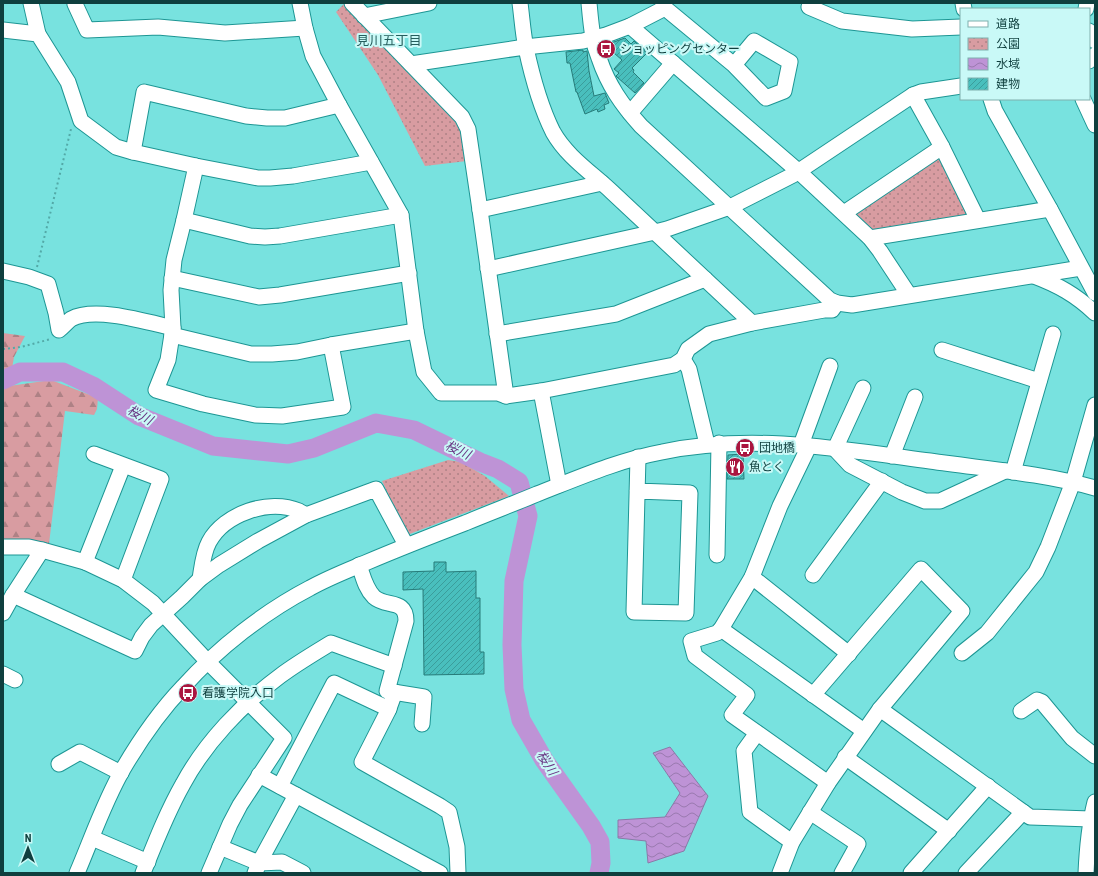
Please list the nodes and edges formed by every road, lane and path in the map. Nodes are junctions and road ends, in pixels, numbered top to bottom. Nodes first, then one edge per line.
1 (31, 3) edge
2 (76, 3) edge
3 (300, 3) edge
4 (352, 3) edge
5 (429, 3) edge
6 (520, 3) edge
7 (589, 3) edge
8 (664, 6) edge
9 (809, 7) dead end
10 (364, 16) junction
11 (630, 26) junction
12 (960, 27) edge
13 (305, 28) junction
14 (3, 30) edge
15 (38, 34) junction
16 (593, 38) junction
17 (525, 47) junction
18 (673, 63) junction
19 (411, 64) junction
20 (734, 65) dead end
21 (960, 86) edge
22 (913, 95) junction
23 (991, 100) edge
24 (1083, 100) edge
25 (339, 105) junction
26 (630, 113) junction
27 (79, 114) junction
28 (1095, 125) edge
29 (942, 147) junction
30 (133, 152) junction
31 (371, 162) junction
32 (196, 166) junction
33 (798, 171) junction
34 (602, 183) junction
35 (730, 207) junction
36 (1050, 209) junction
37 (480, 210) junction
38 (844, 213) junction
39 (401, 215) junction
40 (184, 220) junction
41 (978, 220) junction
42 (655, 232) junction
43 (870, 238) junction
44 (1081, 268) junction
45 (488, 269) junction
46 (3, 271) edge
47 (409, 273) junction
48 (1033, 276) junction
49 (172, 278) junction
50 (34, 279) junction
51 (705, 279) junction
52 (1095, 293) edge
53 (909, 295) junction
54 (837, 303) junction
55 (1095, 313) edge
56 (752, 323) junction
57 (59, 330) junction
58 (416, 330) junction
59 (172, 332) junction
60 (497, 334) junction
61 (1052, 334) dead end
62 (331, 345) junction
63 (3, 348) edge
64 (942, 350) dead end
65 (683, 359) junction
66 (830, 366) dead end
67 (1039, 381) junction
68 (863, 388) dead end
69 (541, 391) junction
70 (506, 396) junction
71 (915, 397) dead end
72 (1095, 405) edge
73 (713, 444) junction
74 (805, 445) junction
75 (835, 449) junction
76 (94, 454) dead end
77 (892, 456) junction
78 (638, 457) junction
79 (123, 466) junction
80 (1009, 472) junction
81 (882, 481) junction
82 (1073, 482) junction
83 (559, 485) junction
84 (1095, 488) edge
85 (637, 491) junction
86 (306, 516) junction
87 (406, 545) junction
88 (3, 547) edge
89 (42, 550) junction
90 (717, 555) dead end
91 (85, 562) junction
92 (359, 566) junction
93 (813, 574) dead end
94 (752, 577) junction
95 (200, 579) junction
96 (123, 580) junction
97 (13, 595) junction
98 (3, 613) edge
99 (163, 614) junction
100 (721, 629) junction
101 (962, 653) dead end
102 (849, 654) junction
103 (208, 662) junction
104 (394, 666) junction
105 (395, 692) junction
106 (813, 695) junction
107 (248, 703) junction
108 (880, 708) junction
109 (389, 709) junction
110 (1021, 711) dead end
111 (422, 724) dead end
112 (864, 731) junction
113 (757, 733) junction
114 (1095, 756) edge
115 (846, 758) junction
116 (59, 764) dead end
117 (121, 773) junction
118 (259, 775) junction
119 (828, 783) junction
120 (280, 786) junction
121 (988, 786) junction
122 (296, 795) junction
123 (1095, 802) edge
124 (810, 812) junction
125 (1023, 812) junction
126 (1091, 819) junction
127 (949, 831) junction
128 (92, 838) junction
129 (792, 842) junction
130 (220, 847) junction
131 (145, 867) edge
132 (257, 868) edge
133 (77, 873) edge
134 (209, 873) edge
135 (303, 873) edge
136 (440, 873) edge
137 (458, 873) edge
138 (780, 873) edge
139 (842, 873) edge
140 (911, 873) edge
141 (966, 873) edge
142 (1086, 873) edge

1 - 15 street
2 - 13 street
3 - 13 street
4 - 10 street
5 - 10 street
6 - 17 street
7 - 16 street
8 - 11 street
8 - 20 street
9 - 12 street
10 - 19 street
11 - 16 street
11 - 18 street
13 - 25 street
14 - 15 street
15 - 27 street
16 - 17 street
16 - 26 street
17 - 19 street
17 - 34 street
18 - 26 street
18 - 33 street
19 - 37 street
21 - 22 street
22 - 29 street
22 - 33 street
23 - 36 street
24 - 28 street
25 - 30 street
25 - 31 street
26 - 35 street
27 - 30 street
27 - 50 path
29 - 38 street
29 - 41 street
30 - 32 street
31 - 32 street
31 - 39 street
32 - 40 street
33 - 35 street
33 - 38 street
34 - 37 street
34 - 42 street
35 - 42 street
35 - 54 street
36 - 41 street
36 - 44 street
37 - 45 street
38 - 43 street
39 - 40 street
39 - 47 street
40 - 49 street
41 - 43 street
42 - 45 street
42 - 51 street
43 - 53 street
44 - 48 street
44 - 52 street
45 - 60 street
46 - 50 street
47 - 49 street
47 - 58 street
48 - 53 street
48 - 55 street
49 - 59 street
50 - 57 street
51 - 56 street
51 - 60 street
53 - 54 street
54 - 56 street
56 - 65 street
57 - 59 street
57 - 63 path
58 - 62 street
58 - 70 street
59 - 62 street
59 - 62 street
60 - 70 street
61 - 67 street
64 - 67 street
65 - 69 street
65 - 73 street
66 - 74 street
67 - 80 street
68 - 75 street
69 - 70 street
69 - 83 street
71 - 77 street
72 - 82 street
73 - 74 street
73 - 78 street
73 - 90 street
74 - 75 street
74 - 94 street
75 - 77 street
75 - 81 street
76 - 79 street
77 - 80 street
78 - 83 street
78 - 85 street
79 - 91 street
79 - 96 street
80 - 81 street
80 - 82 street
81 - 93 street
82 - 84 street
82 - 101 street
83 - 87 street
85 - 85 street
86 - 87 street
86 - 95 street
86 - 95 street
87 - 92 street
88 - 89 street
89 - 91 street
89 - 97 street
91 - 96 street
92 - 103 street
92 - 104 street
94 - 100 street
94 - 102 street
95 - 99 street
96 - 99 street
97 - 98 street
97 - 99 street
99 - 103 street
100 - 106 street
100 - 113 street
102 - 106 street
102 - 108 street
103 - 107 street
103 - 117 street
104 - 105 street
104 - 107 street
105 - 109 street
105 - 111 street
106 - 112 street
107 - 118 street
107 - 131 street
108 - 112 street
108 - 121 street
109 - 120 street
109 - 137 street
110 - 114 street
112 - 115 street
113 - 119 street
113 - 129 street
115 - 119 street
115 - 127 street
116 - 117 street
117 - 128 street
118 - 120 street
118 - 130 street
119 - 124 street
120 - 122 street
121 - 125 street
121 - 127 street
122 - 132 street
122 - 136 street
123 - 126 street
124 - 129 street
124 - 139 street
125 - 126 street
125 - 141 street
126 - 142 street
127 - 140 street
128 - 131 street
128 - 133 street
129 - 138 street
130 - 132 street
130 - 134 street
132 - 135 street

